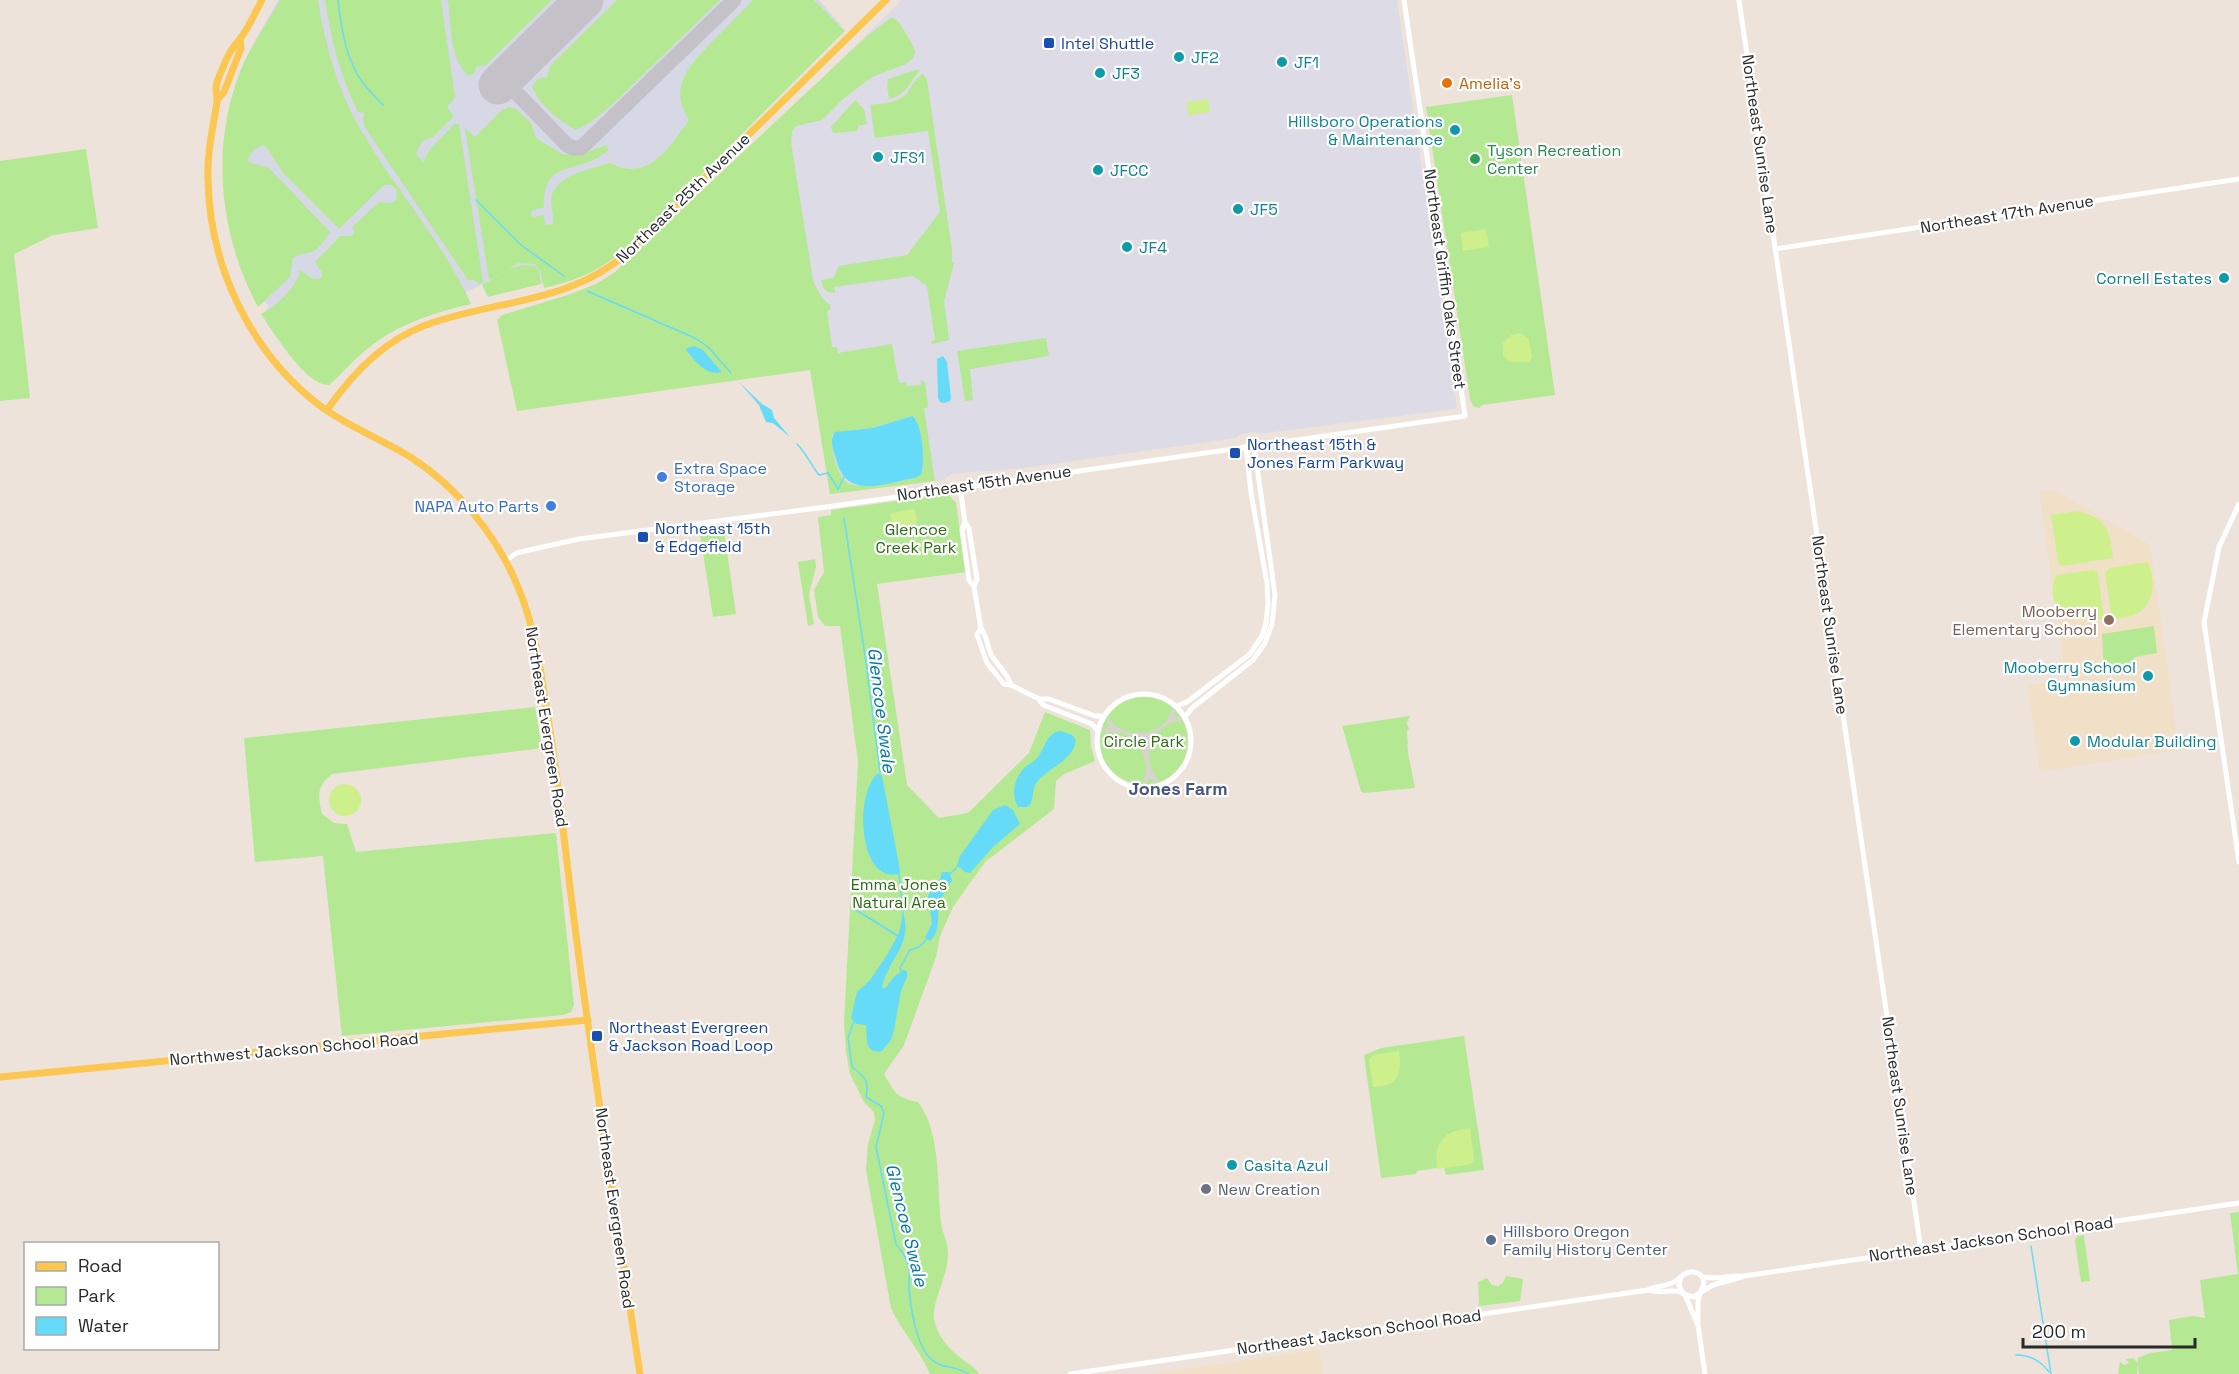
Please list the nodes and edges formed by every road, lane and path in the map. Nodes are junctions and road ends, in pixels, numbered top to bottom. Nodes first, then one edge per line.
1 (262, 0) edge
2 (886, 0) edge
3 (1404, 0) edge
4 (1739, 0) edge
5 (240, 39) junction
6 (218, 99) junction
7 (2239, 179) edge
8 (1775, 249) junction
9 (327, 410) junction
10 (1465, 416) joint
11 (1254, 445) junction
12 (1246, 446) junction
13 (960, 486) junction
14 (2239, 504) edge
15 (506, 560) junction
16 (1039, 699) junction
17 (1177, 706) junction
18 (1104, 716) junction
19 (1185, 717) junction
20 (1098, 731) junction
21 (2239, 862) edge
22 (588, 1020) junction
23 (0, 1077) edge
24 (2239, 1203) edge
25 (1921, 1250) junction
26 (1744, 1276) junction
27 (1681, 1277) junction
28 (1701, 1277) junction
29 (1648, 1290) junction
30 (1683, 1293) junction
31 (1701, 1293) junction
32 (1698, 1325) junction
33 (640, 1374) edge
34 (1070, 1374) edge
35 (1705, 1374) edge

1 - 5 main road, Northeast Evergreen Road
2 - 9 main road, Northeast 25th Avenue
3 - 10 street, Northeast Griffin Oaks Street
4 - 8 street, Northeast Sunrise Lane
5 - 6 main road, Northeast Evergreen Road
5 - 6 main road, Northeast Evergreen Road
6 - 9 main road, Northeast Evergreen Road
7 - 8 street, Northeast 17th Avenue
8 - 25 street, Northeast Sunrise Lane
9 - 15 main road, Northeast Evergreen Road
10 - 11 street, Northeast 15th Avenue
11 - 12 street, Northeast 15th Avenue
11 - 19 street
12 - 13 street, Northeast 15th Avenue
12 - 17 street
13 - 15 street, Northeast 15th Avenue
13 - 16 street
14 - 21 street
15 - 22 main road, Northeast Evergreen Road
16 - 18 street
16 - 20 street
17 - 18 street
17 - 19 street
18 - 20 street
19 - 20 street
22 - 23 main road, Northwest Jackson School Road
22 - 33 main road, Northeast Evergreen Road
24 - 25 street, Northeast Jackson School Road
25 - 26 street, Northeast Jackson School Road
26 - 28 street, Northeast Jackson School Road
26 - 31 street, Northeast Jackson School Road
27 - 28 street
27 - 29 street, Northeast Jackson School Road
27 - 30 street
28 - 31 street
29 - 30 street, Northeast Jackson School Road
29 - 34 street, Northeast Jackson School Road
30 - 31 street
30 - 32 street
31 - 32 street
32 - 35 street

